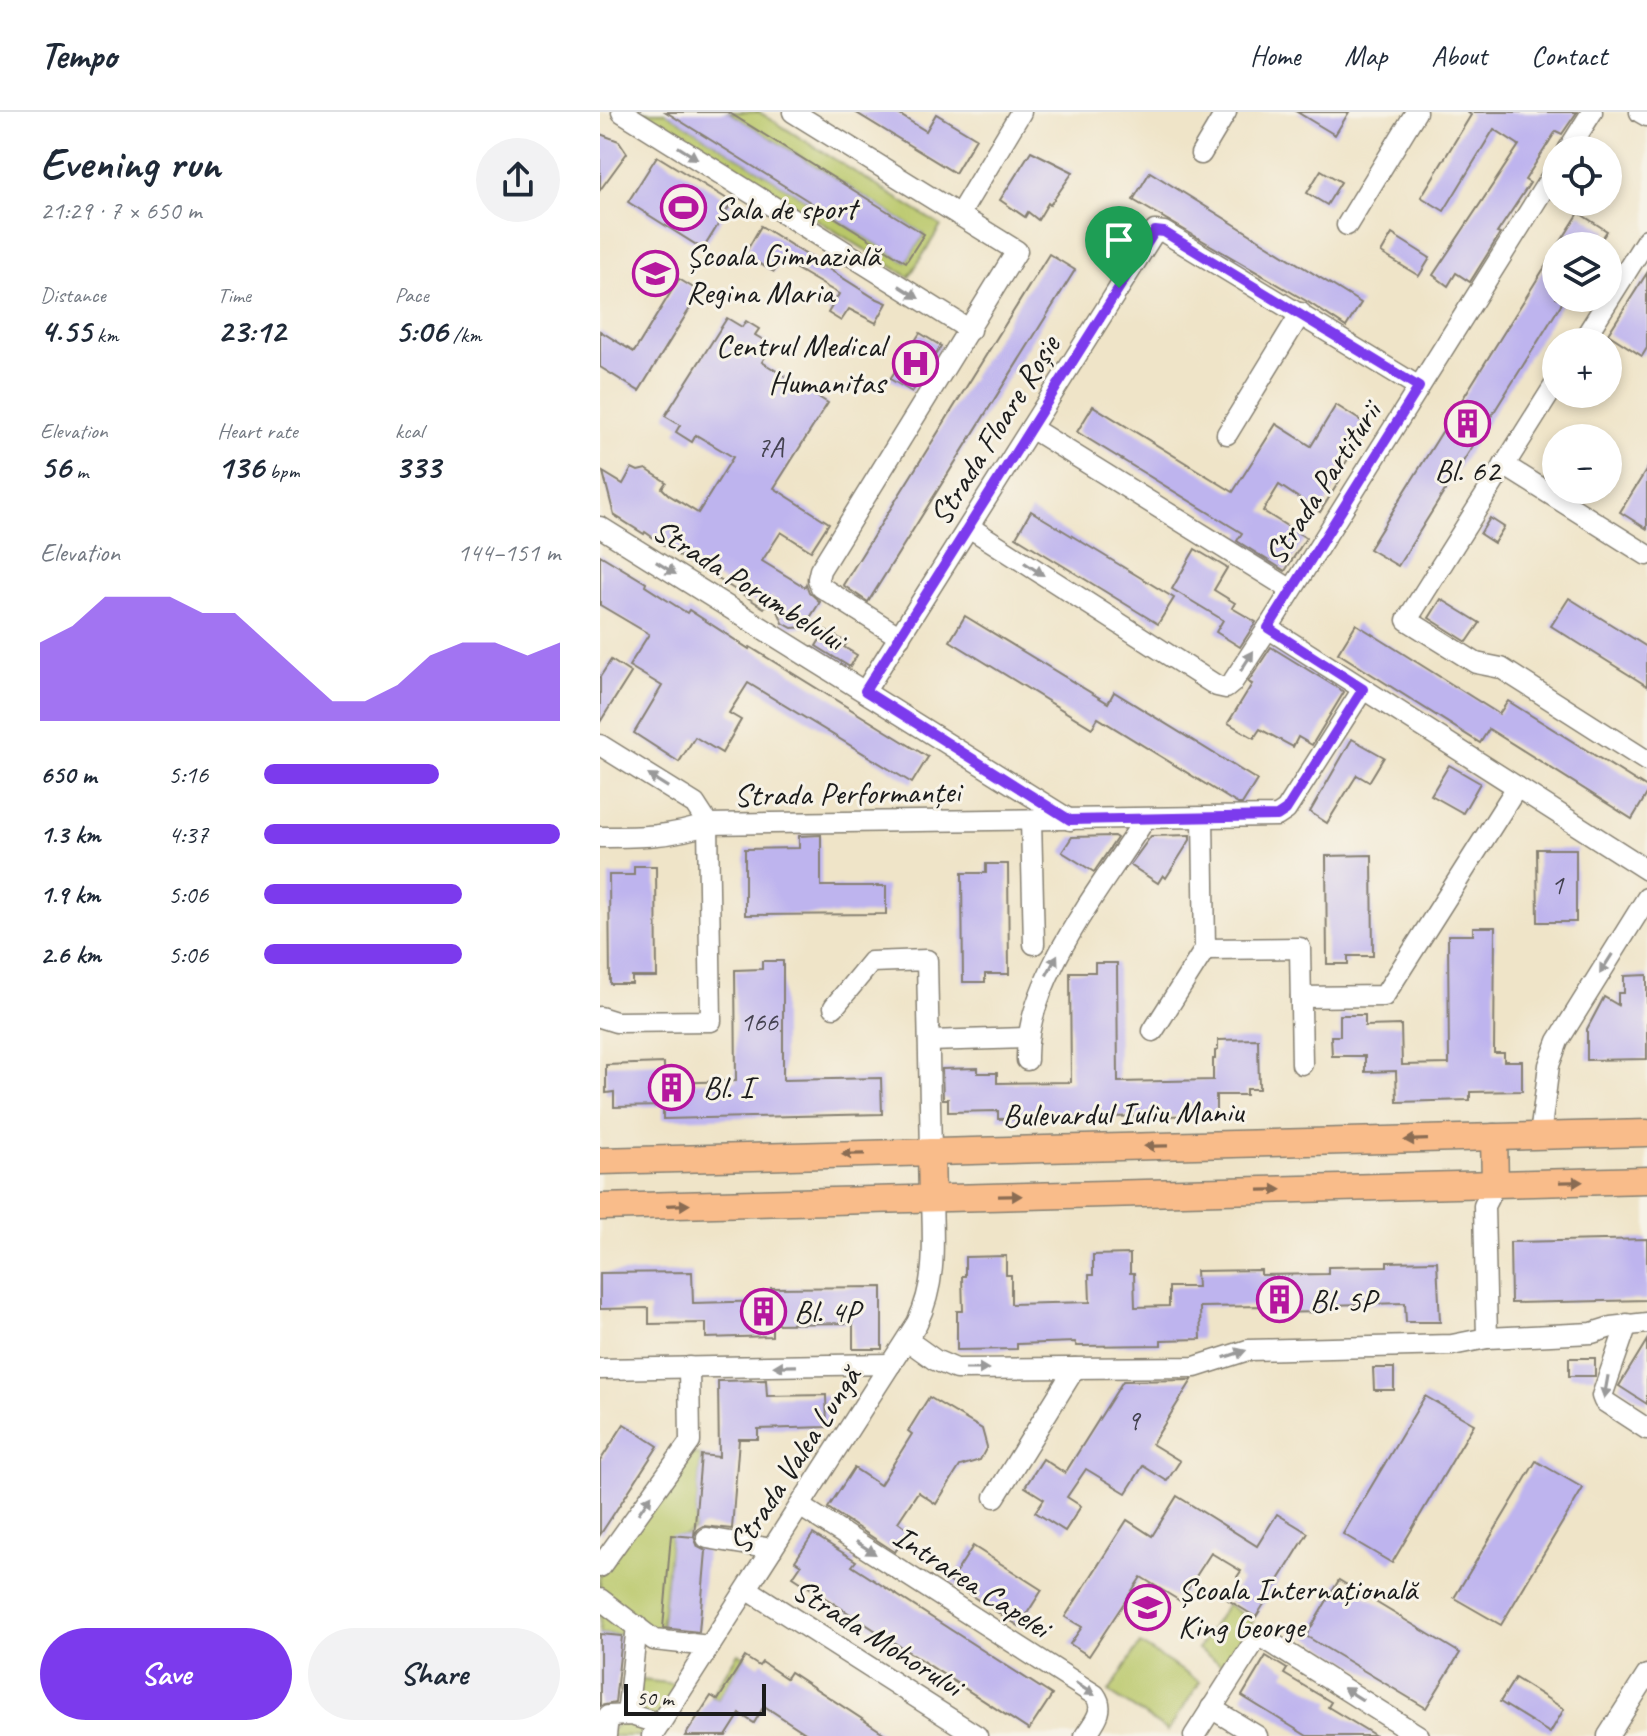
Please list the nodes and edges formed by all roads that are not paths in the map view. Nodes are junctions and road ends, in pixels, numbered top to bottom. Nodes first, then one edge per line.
1 (622, 112) edge
2 (1021, 112) edge
3 (1226, 112) edge
4 (1416, 112) edge
5 (1592, 112) edge
6 (1640, 112) edge
7 (802, 114) edge
8 (1647, 116) edge
9 (1577, 136) edge
10 (1201, 154) dead end
11 (1542, 191) edge
12 (959, 215) junction
13 (1347, 225) dead end
14 (1647, 239) edge
15 (1301, 313) junction
16 (1591, 328) edge
17 (970, 330) junction
18 (1419, 387) junction
19 (1542, 405) edge
20 (1031, 428) junction
21 (1227, 434) dead end
22 (1504, 465) junction
23 (600, 527) edge
24 (969, 527) junction
25 (1647, 555) edge
26 (1290, 589) junction
27 (1268, 628) junction
28 (900, 637) junction
29 (1363, 689) junction
30 (865, 691) junction
31 (600, 745) edge
32 (1647, 761) edge
33 (1517, 787) junction
34 (1203, 818) junction
35 (1145, 819) junction
36 (1031, 820) junction
37 (1070, 820) junction
38 (708, 824) junction
39 (600, 837) edge
40 (1647, 870) edge
41 (1647, 898) edge
42 (1034, 944) dead end
43 (1205, 949) junction
44 (1301, 997) junction
45 (834, 1007) dead end
46 (600, 1017) edge
47 (1153, 1031) dead end
48 (1026, 1038) junction
49 (929, 1041) junction
50 (1027, 1060) dead end
51 (1302, 1064) dead end
52 (1647, 1133) edge
53 (1540, 1136) junction
54 (1494, 1137) junction
55 (931, 1152) junction
56 (600, 1161) edge
57 (1647, 1180) edge
58 (1495, 1184) junction
59 (932, 1198) junction
60 (600, 1207) edge
61 (1637, 1323) edge
62 (1487, 1338) junction
63 (907, 1340) junction
64 (891, 1364) junction
65 (689, 1367) junction
66 (1075, 1368) junction
67 (603, 1373) edge
68 (1647, 1429) edge
69 (995, 1497) dead end
70 (800, 1506) junction
71 (707, 1538) dead end
72 (772, 1549) junction
73 (600, 1567) edge
74 (747, 1589) junction
75 (600, 1599) edge
76 (637, 1626) junction
77 (710, 1646) junction
78 (1647, 1675) edge
79 (1211, 1708) junction
80 (627, 1715) junction
81 (656, 1730) edge
82 (606, 1736) edge
83 (977, 1736) edge
84 (1085, 1736) edge
85 (1194, 1736) edge
86 (1257, 1736) edge
87 (1419, 1736) edge
88 (1608, 1736) edge

1 -> 17 street
2 - 12 street
3 - 10 street
4 - 13 street
5 - 9 street
6 - 8 street
7 - 12 street
11 - 18 street, Strada Partiturii
12 - 17 street
14 - 16 street
15 - 18 street, Strada Floare Roșie
15 - 20 street, Strada Floare Roșie
15 - 21 street
17 - 28 street
18 - 26 street, Strada Partiturii
19 - 22 street
20 - 24 street, Strada Floare Roșie
20 - 26 street
22 - 25 street
22 - 32 street
23 -> 30 street, Strada Porumbelului
24 -> 27 street, Strada Partiturii
24 - 28 street, Strada Floare Roșie
26 - 27 street, Strada Partiturii
27 - 29 street
28 - 30 street, Strada Floare Roșie
29 - 33 street
29 - 34 street, Strada Performanței
30 - 37 street, Strada Porumbelului
38 -> 31 street
33 - 40 street
33 - 44 street
34 - 35 street, Strada Performanței
34 - 43 street
35 - 37 street, Strada Performanței
48 -> 35 street
36 - 37 street, Strada Performanței
36 - 38 street, Strada Performanței
36 - 42 street
38 - 39 street, Strada Performanței
38 - 46 street
41 -> 53 street
43 - 44 street
43 - 47 street
44 - 51 street
45 - 49 street
48 - 49 street
48 - 50 street
49 - 55 street
52 - 53 main road, Bulevardul Iuliu Maniu
53 - 54 main road, Bulevardul Iuliu Maniu
54 -> 55 main road, Bulevardul Iuliu Maniu
54 - 58 main road
55 -> 56 main road, Bulevardul Iuliu Maniu
55 - 59 main road
58 -> 57 main road
59 -> 58 main road
58 - 62 street
60 -> 59 main road
59 - 63 street, Strada Valea Lungă
61 - 62 street
61 -> 68 street
66 -> 62 street
63 - 64 street, Strada Valea Lungă
63 -> 66 street
64 -> 65 street
64 - 70 street, Strada Valea Lungă
65 - 67 street
73 -> 65 street
66 - 69 street
70 - 72 street, Strada Valea Lungă
70 -> 84 street, Intrarea Capelei
71 - 72 street
72 - 74 street, Strada Valea Lungă
74 - 77 street, Strada Valea Lungă
74 - 83 street, Strada Mohorului
75 - 76 street
76 - 77 street
76 - 80 street
77 - 81 street, Strada Valea Lungă
78 - 88 street
79 - 85 street
79 - 86 street
87 -> 79 street
80 - 81 street
80 - 82 street

